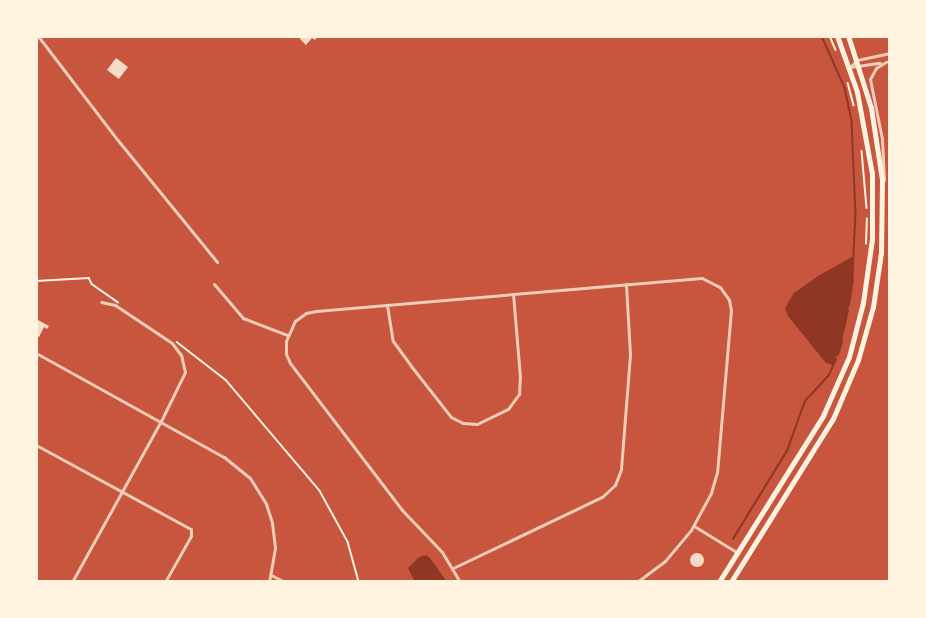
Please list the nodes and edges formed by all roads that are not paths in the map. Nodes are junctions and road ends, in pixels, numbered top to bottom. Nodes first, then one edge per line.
1 (38, 36) edge
2 (837, 36) edge
3 (848, 36) edge
4 (890, 53) edge
5 (857, 60) junction
6 (888, 62) edge
7 (849, 67) junction
8 (860, 68) junction
9 (883, 198) junction
10 (217, 262) dead end
11 (214, 284) dead end
12 (626, 284) junction
13 (513, 294) junction
14 (101, 302) dead end
15 (387, 305) junction
16 (287, 335) junction
17 (36, 353) edge
18 (160, 422) junction
19 (38, 446) edge
20 (37, 452) edge
21 (122, 492) junction
22 (694, 526) junction
23 (738, 553) junction
24 (453, 568) junction
25 (271, 575) junction
26 (72, 582) edge
27 (165, 582) edge
28 (269, 582) edge
29 (285, 582) edge
30 (460, 582) edge
31 (637, 582) edge
32 (719, 582) edge
33 (731, 582) edge

1 - 10 street
2 - 7 main road
3 - 5 main road
4 - 5 street
5 - 7 street
5 - 8 main road
6 - 8 street
6 - 9 street
7 - 8 street
7 - 23 main road
8 - 9 main road
9 - 33 main road
11 - 16 street
12 - 13 street
12 - 22 street
12 - 24 street
13 - 15 street
13 - 15 street
14 - 18 street
15 - 16 street
16 - 24 street
17 - 18 street
18 - 21 street
18 - 25 street
19 - 20 street
19 - 21 street
21 - 26 street
21 - 27 street
22 - 23 street
22 - 31 street
23 - 32 main road
24 - 30 street
25 - 28 street
25 - 29 street

